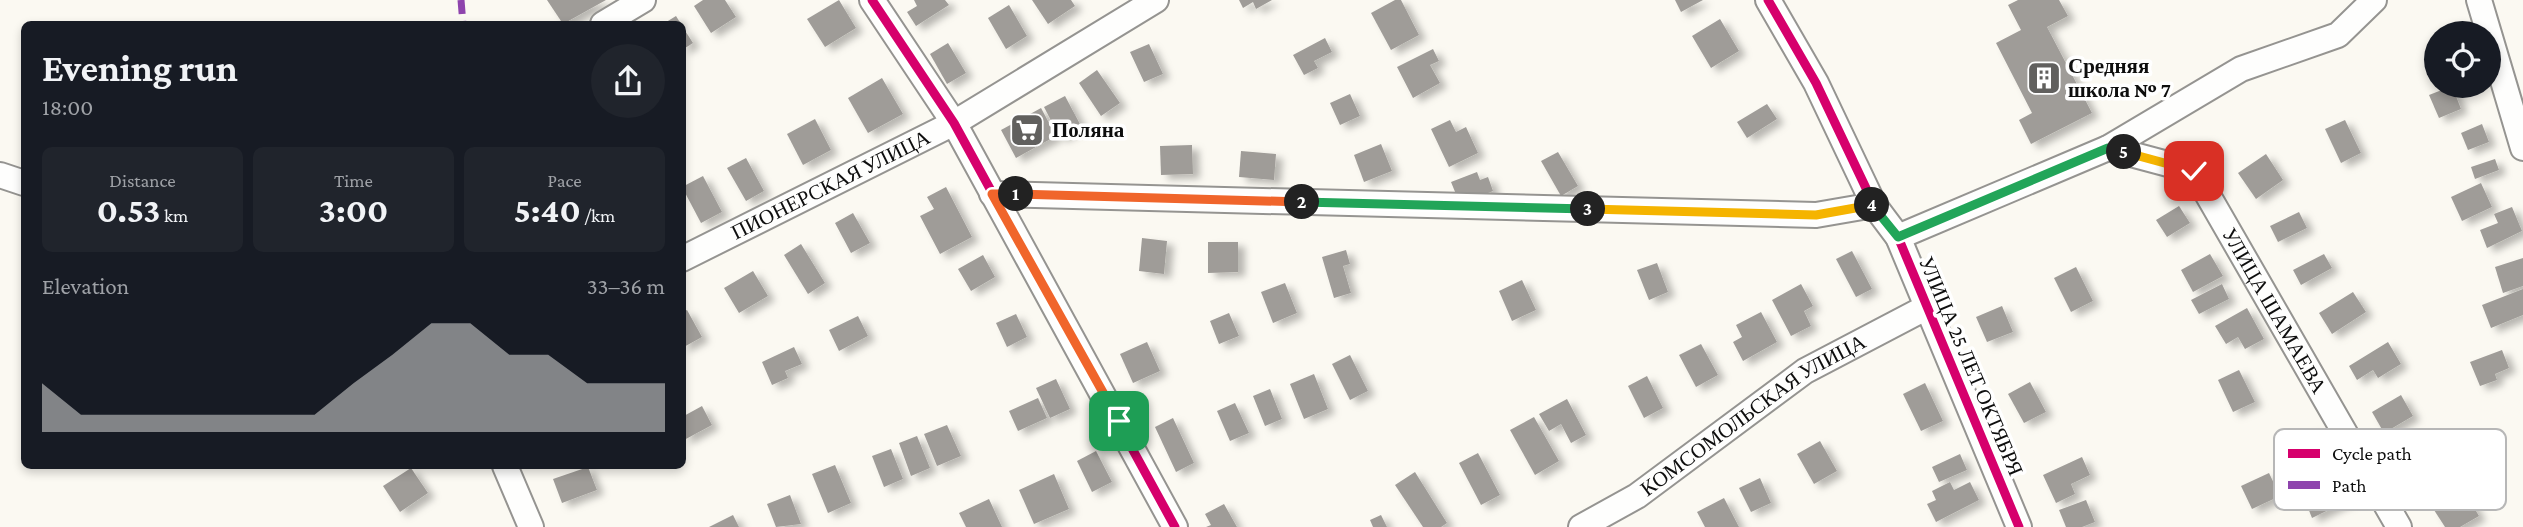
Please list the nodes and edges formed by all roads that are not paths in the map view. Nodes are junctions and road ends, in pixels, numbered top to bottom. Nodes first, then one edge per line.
1 (643, 0) edge
2 (872, 0) edge
3 (1156, 0) edge
4 (1768, 0) edge
5 (2374, 0) edge
6 (2479, 0) edge
7 (608, 21) edge
8 (954, 123) junction
9 (2108, 148) junction
10 (2523, 148) edge
11 (0, 175) edge
12 (21, 182) edge
13 (992, 194) junction
14 (1874, 205) junction
15 (1898, 237) junction
16 (686, 257) edge
17 (1929, 306) junction
18 (2343, 429) edge
19 (506, 469) edge
20 (2389, 510) edge
21 (531, 527) edge
22 (1175, 527) edge
23 (1581, 527) edge
24 (2019, 527) edge
25 (2399, 527) edge

1 - 7 street
2 - 8 street
3 - 8 street, ПИОНЕРСКАЯ УЛИЦА
4 - 14 street, УЛИЦА 25 ЛЕТ ОКТЯБРЯ
5 - 9 street
6 - 10 street
8 - 13 street
8 - 16 street, ПИОНЕРСКАЯ УЛИЦА
9 - 15 street
9 - 18 street, УЛИЦА ШАМАЕВА
11 - 12 street
13 - 14 street
13 - 22 street
14 - 15 street, УЛИЦА 25 ЛЕТ ОКТЯБРЯ
15 - 17 street, УЛИЦА 25 ЛЕТ ОКТЯБРЯ
17 - 23 street, КОМСОМОЛЬСКАЯ УЛИЦА
17 - 24 street, УЛИЦА 25 ЛЕТ ОКТЯБРЯ
19 - 21 street
20 - 25 street, УЛИЦА ШАМАЕВА

